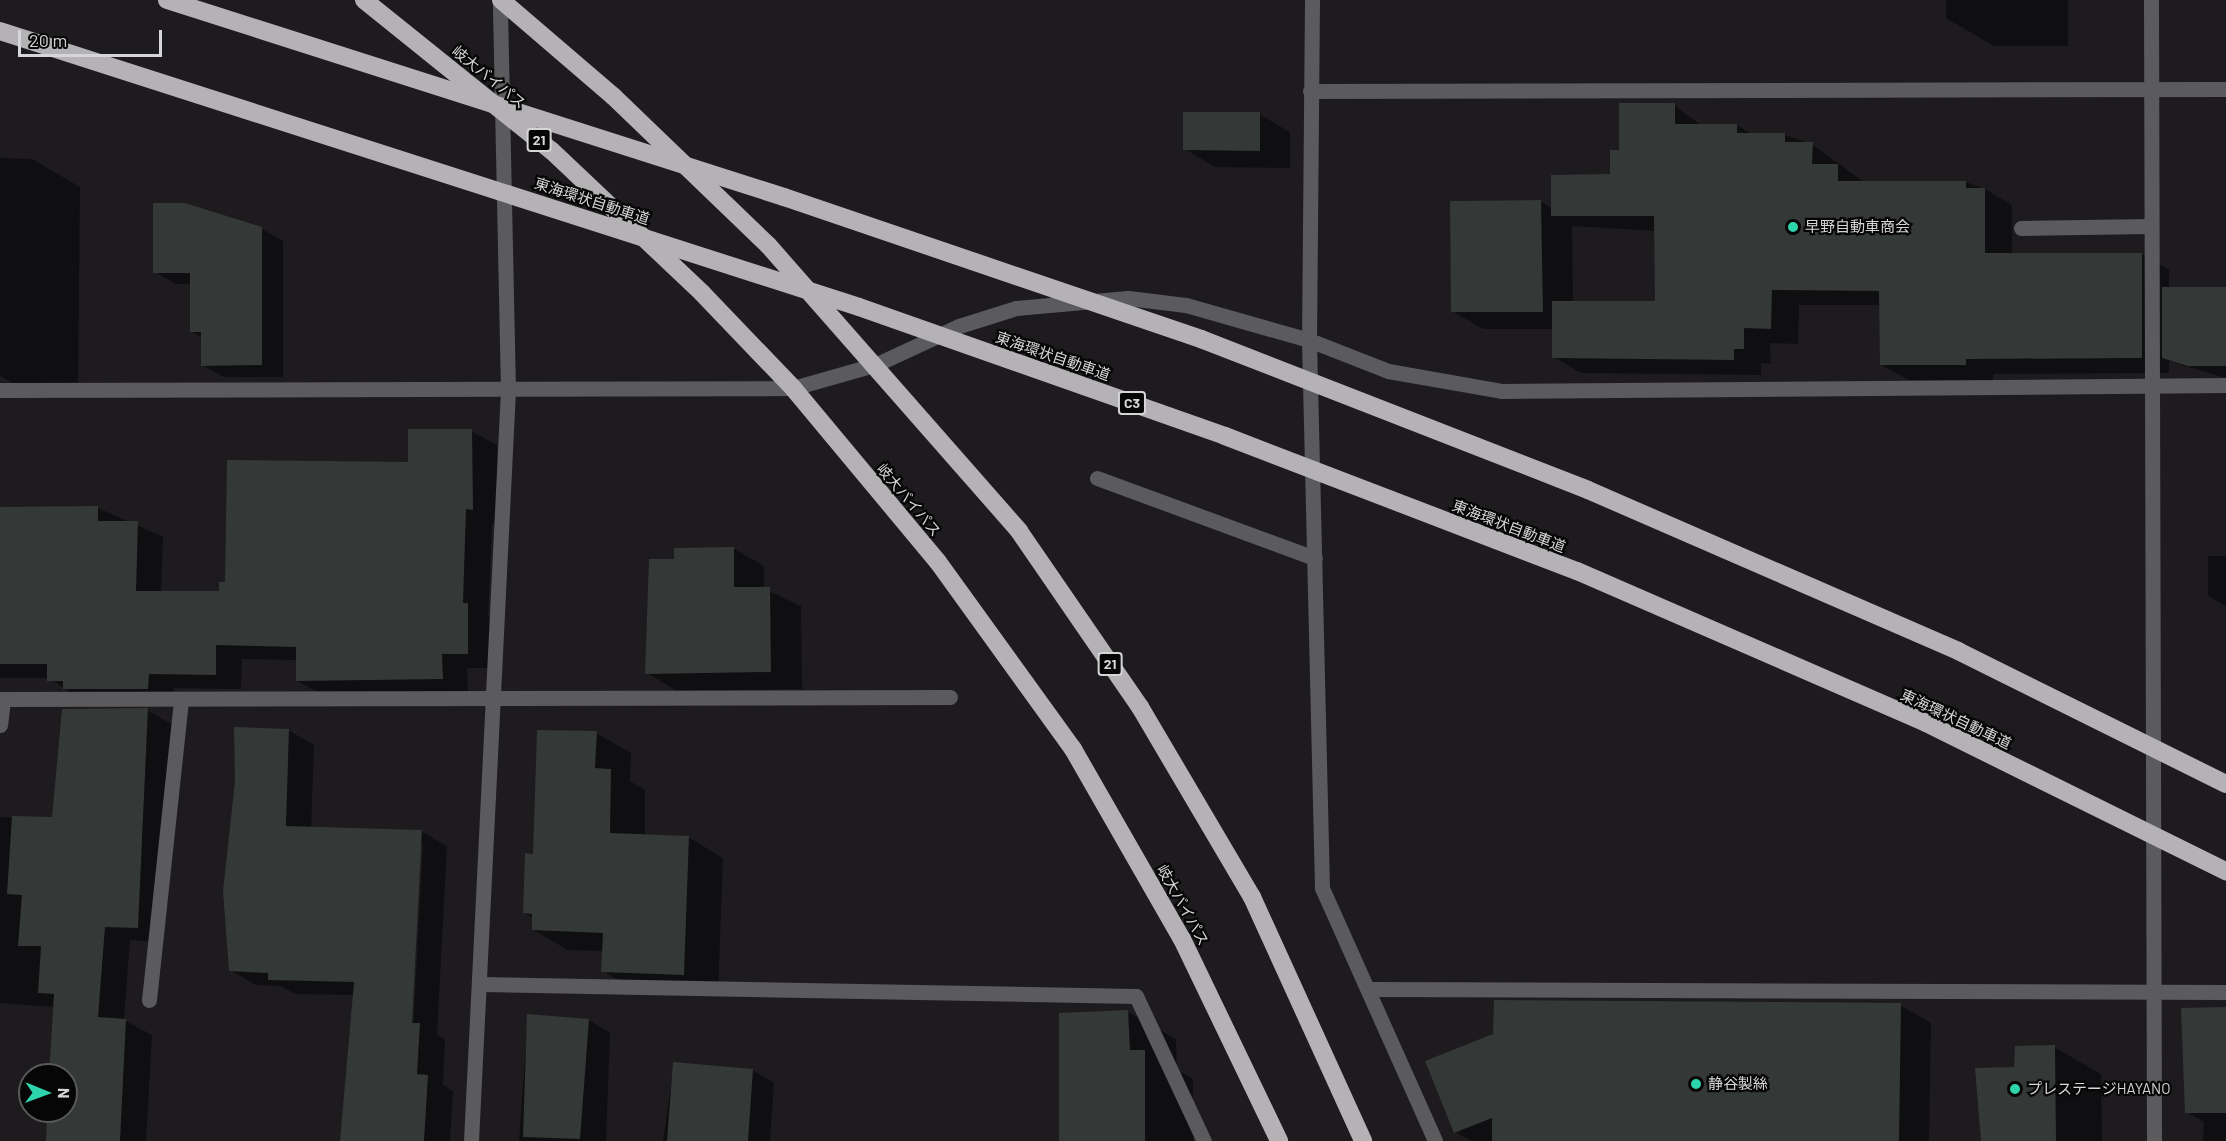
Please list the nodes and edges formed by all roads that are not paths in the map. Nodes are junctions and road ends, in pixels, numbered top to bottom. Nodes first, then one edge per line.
1 (167, 0) edge
2 (364, 0) edge
3 (501, 0) edge
4 (1312, 0) edge
5 (2151, 0) edge
6 (0, 31) edge
7 (2151, 89) junction
8 (2226, 90) edge
9 (1310, 91) junction
10 (2151, 226) junction
11 (2021, 228) dead end
12 (1309, 340) junction
13 (877, 364) junction
14 (2151, 385) junction
15 (2226, 386) edge
16 (793, 388) junction
17 (0, 390) edge
18 (508, 391) junction
19 (1097, 478) dead end
20 (1315, 558) junction
21 (950, 697) dead end
22 (1, 699) edge
23 (182, 700) junction
24 (493, 702) junction
25 (0, 725) edge
26 (2226, 784) edge
27 (2226, 871) edge
28 (479, 984) junction
29 (1370, 989) junction
30 (2226, 992) edge
31 (2150, 994) junction
32 (149, 1000) dead end
33 (471, 1141) edge
34 (1204, 1141) edge
35 (1279, 1141) edge
36 (1363, 1141) edge
37 (1435, 1141) edge
38 (2154, 1141) edge

1 - 26 highway, bridge
2 - 16 highway, 岐大バイパス / 21, bridge
3 - 13 highway, 21, bridge
3 - 18 street
4 - 9 street
5 - 7 street
6 - 27 highway, 東海環状自動車道 / C3, bridge
7 - 8 street
7 - 9 street
7 - 10 street
9 - 12 street
10 - 11 street
10 - 14 street
12 - 13 street
12 - 14 street
12 - 20 street
13 - 16 street
13 - 36 highway, 21
14 - 15 street
14 - 31 street
16 - 18 street
16 - 35 highway, 岐大バイパス / 21
17 - 18 street
18 - 24 street
19 - 20 street
20 - 29 street
21 - 24 street
22 - 23 street
22 - 25 street
23 - 24 street
23 - 32 street
24 - 28 street
28 - 33 street
28 - 34 street
29 - 31 street
29 - 37 street
30 - 31 street
31 - 38 street

